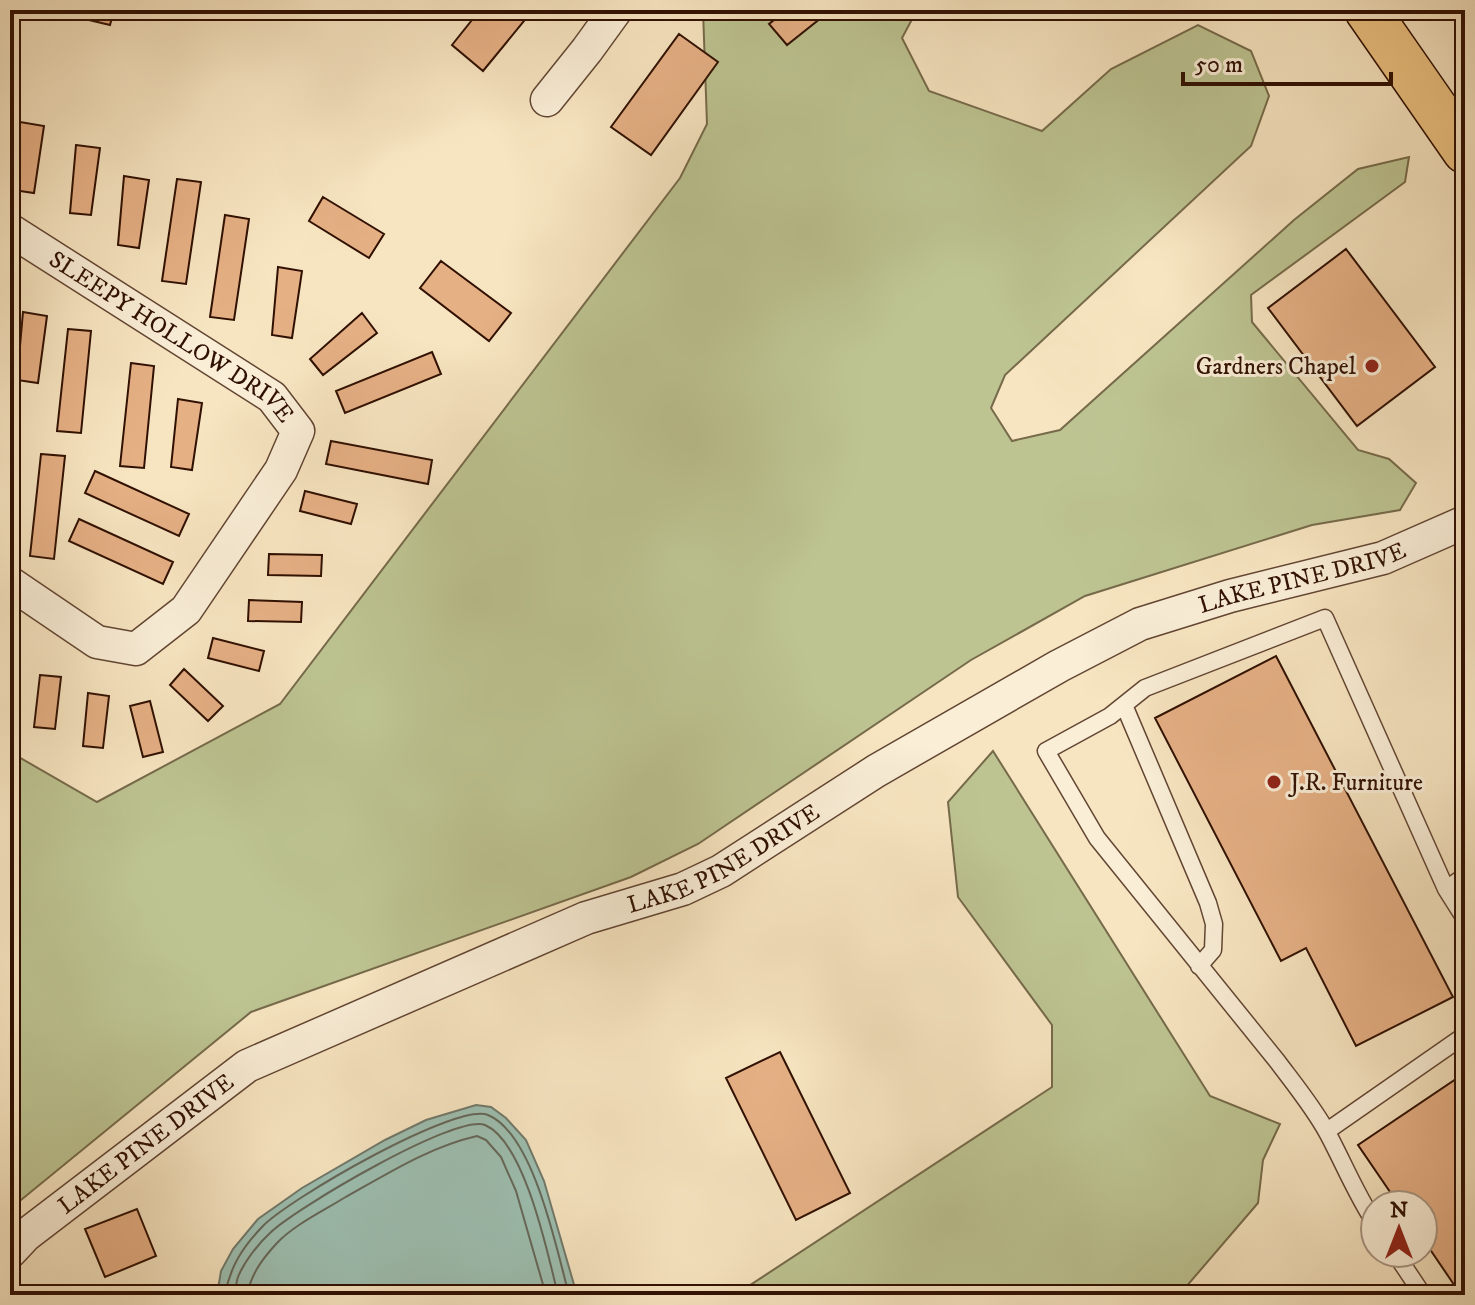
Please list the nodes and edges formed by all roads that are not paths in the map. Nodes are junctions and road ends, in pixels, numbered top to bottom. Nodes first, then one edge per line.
1 (616, 10) edge
2 (1367, 10) edge
3 (547, 100) dead end
4 (1465, 151) edge
5 (10, 230) edge
6 (1465, 522) edge
7 (10, 583) edge
8 (1124, 705) junction
9 (1465, 876) edge
10 (1446, 889) junction
11 (1465, 919) edge
12 (1199, 966) junction
13 (1465, 1035) edge
14 (1327, 1131) junction
15 (1359, 1198) edge
16 (10, 1252) edge
17 (1406, 1269) edge
18 (1423, 1295) edge

1 - 3 street
2 - 4 main road
5 - 7 street, SLEEPY HOLLOW DRIVE
6 - 16 street, LAKE PINE DRIVE
8 - 10 lane
8 - 12 lane
8 - 12 lane
9 - 10 lane
10 - 11 lane
12 - 14 lane
13 - 14 lane
14 - 15 lane
17 - 18 lane

